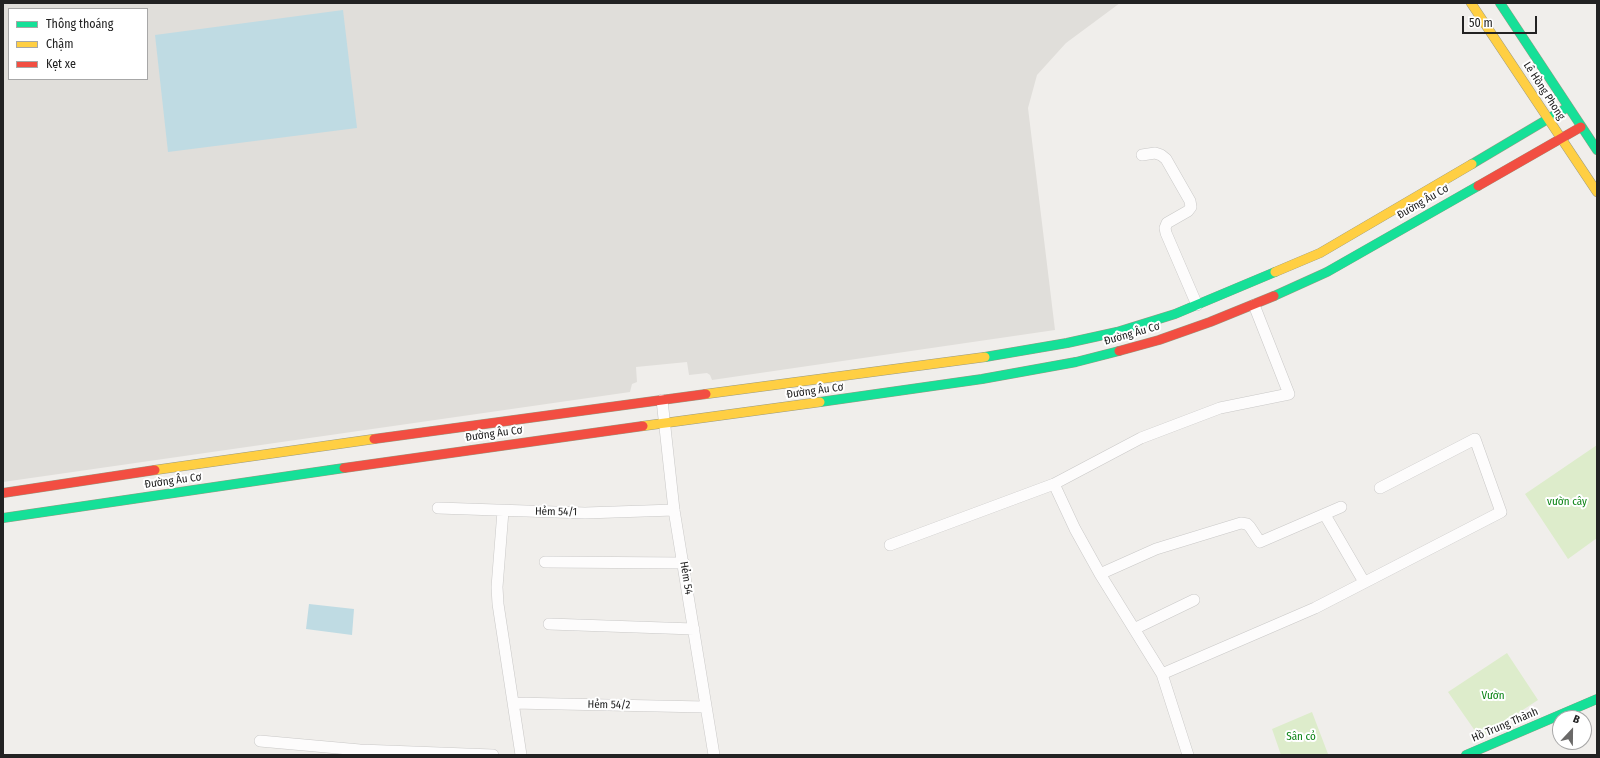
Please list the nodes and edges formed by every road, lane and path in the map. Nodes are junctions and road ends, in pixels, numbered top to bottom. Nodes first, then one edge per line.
1 (1471, 3) edge
2 (1500, 3) edge
3 (1568, 107) junction
4 (1548, 120) junction
5 (1580, 127) junction
6 (1560, 138) junction
7 (1597, 150) edge
8 (1142, 155) dead end
9 (1597, 192) edge
10 (1197, 305) junction
11 (1254, 305) junction
12 (943, 374) junction
13 (662, 400) junction
14 (664, 423) junction
15 (1054, 484) junction
16 (1380, 488) dead end
17 (3, 493) edge
18 (1341, 507) dead end
19 (438, 508) dead end
20 (674, 510) junction
21 (503, 511) junction
22 (1325, 515) junction
23 (3, 518) edge
24 (890, 545) dead end
25 (545, 562) dead end
26 (684, 563) junction
27 (1100, 574) junction
28 (1364, 582) junction
29 (1194, 600) dead end
30 (549, 624) dead end
31 (694, 629) junction
32 (1134, 629) junction
33 (1162, 674) junction
34 (1597, 698) edge
35 (512, 703) junction
36 (705, 707) junction
37 (260, 740) dead end
38 (360, 752) edge
39 (493, 755) edge
40 (521, 755) edge
41 (714, 755) edge
42 (1188, 755) edge
43 (1466, 755) edge

1 - 4 main road, Lê Hồng Phong
2 - 3 main road, Lê Hồng Phong
3 - 4 main road, Đường Âu Cơ
3 - 5 main road, Lê Hồng Phong
4 - 6 main road, Lê Hồng Phong
4 - 10 main road, Đường Âu Cơ
5 - 6 main road, Đường Âu Cơ
5 - 7 main road, Lê Hồng Phong
6 - 9 main road, Lê Hồng Phong
6 - 11 main road, Đường Âu Cơ
8 - 10 street
10 - 12 main road, Đường Âu Cơ
11 - 12 main road, Đường Âu Cơ
11 - 15 street
12 - 13 main road, Đường Âu Cơ
12 - 14 main road, Đường Âu Cơ
13 - 14 street, Hẻm 54
13 - 17 main road, Đường Âu Cơ
14 - 20 street, Hẻm 54
14 - 23 main road, Đường Âu Cơ
15 - 24 street
15 - 27 street
16 - 28 street
18 - 22 street
19 - 21 street, Hẻm 54/1
20 - 21 street, Hẻm 54/1
20 - 26 street, Hẻm 54
21 - 35 street
22 - 27 street
22 - 28 street
25 - 26 street
26 - 31 street, Hẻm 54
27 - 32 street
28 - 33 street
29 - 32 street
30 - 31 street
31 - 36 street, Hẻm 54
32 - 33 street
33 - 42 street
34 - 43 main road, Hồ Trung Thành
35 - 36 street, Hẻm 54/2
35 - 40 street
36 - 41 street, Hẻm 54
37 - 38 street
38 - 39 street

